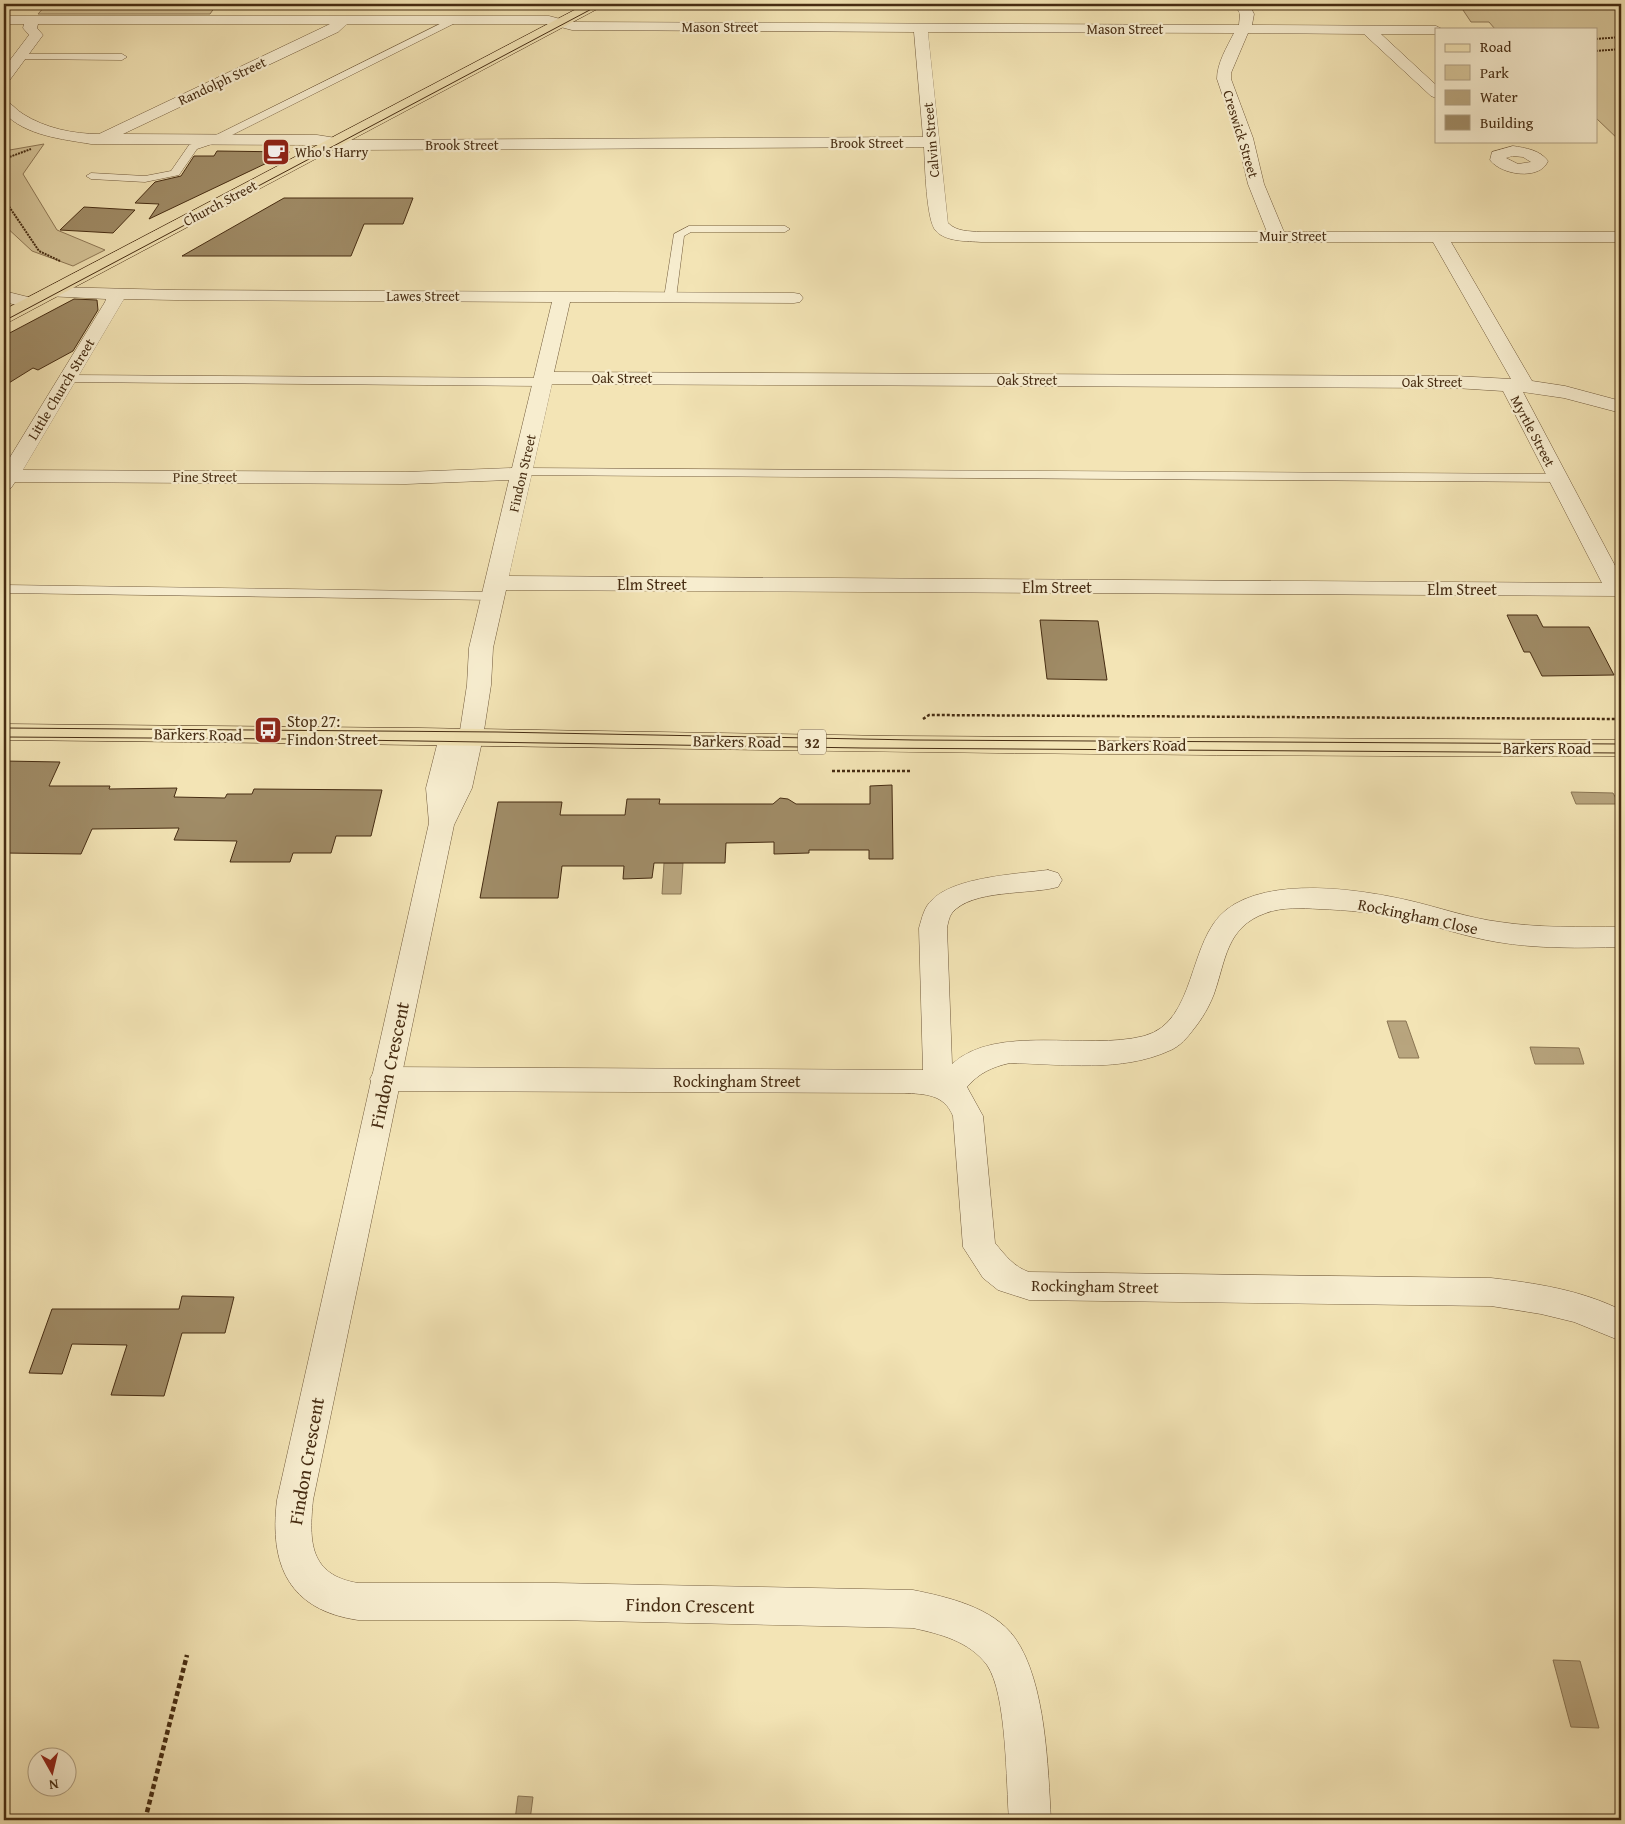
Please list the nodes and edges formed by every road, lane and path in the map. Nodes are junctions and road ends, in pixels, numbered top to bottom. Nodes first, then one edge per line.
1 (437, 4) edge
2 (596, 4) edge
3 (1242, 4) edge
4 (1617, 4) edge
5 (1621, 6) edge
6 (4, 20) edge
7 (32, 20) junction
8 (343, 20) junction
9 (429, 20) junction
10 (454, 20) junction
11 (560, 23) junction
12 (921, 28) junction
13 (1244, 30) junction
14 (1368, 30) junction
15 (1435, 30) edge
16 (1621, 37) edge
17 (1598, 39) edge
18 (1621, 48) edge
19 (1598, 51) edge
20 (19, 57) junction
21 (122, 57) dead end
22 (4, 78) edge
23 (1435, 92) edge
24 (4, 105) edge
25 (100, 139) junction
26 (214, 140) junction
27 (930, 142) junction
28 (1492, 142) edge
29 (333, 143) junction
30 (1506, 152) dead end
31 (91, 176) dead end
32 (4, 199) edge
33 (785, 229) dead end
34 (964, 236) joint
35 (1277, 236) junction
36 (1440, 237) junction
37 (1621, 237) edge
38 (91, 271) junction
39 (53, 292) junction
40 (116, 292) junction
41 (4, 296) edge
42 (562, 297) junction
43 (670, 298) junction
44 (794, 298) dead end
45 (30, 303) junction
46 (4, 317) edge
47 (67, 379) junction
48 (544, 380) junction
49 (1517, 385) junction
50 (1621, 407) edge
51 (521, 477) junction
52 (1558, 478) junction
53 (5, 479) edge
54 (4, 589) edge
55 (496, 590) junction
56 (1617, 590) joint
57 (929, 715) dead end
58 (1621, 719) edge
59 (4, 732) edge
60 (461, 737) junction
61 (1621, 748) edge
62 (1048, 880) dead end
63 (1621, 938) edge
64 (385, 1080) junction
65 (944, 1087) junction
66 (1621, 1326) edge
67 (187, 1654) dead end
68 (145, 1820) edge
69 (1030, 1820) edge

1 - 9 street
2 - 11 main road, Church Street
3 - 13 street
4 - 5 path
6 - 7 street, Mason Street
7 - 8 street, Mason Street
7 - 20 street
8 - 9 street, Mason Street
8 - 25 street, Randolph Street
9 - 10 street, Mason Street
10 - 11 street, Mason Street
10 - 26 lane
11 - 12 street, Mason Street
11 - 29 main road, Church Street
12 - 13 street, Mason Street
12 - 27 street, Calvin Street
13 - 14 street, Mason Street
13 - 35 street, Creswick Street
14 - 15 street, Mason Street
14 - 23 street
16 - 17 path
18 - 19 path
20 - 21 lane
20 - 22 street
24 - 25 street, Brook Street
25 - 26 street, Brook Street
26 - 29 street, Brook Street
26 - 31 lane
27 - 29 street, Brook Street
27 - 34 street, Calvin Street
28 - 30 street
29 - 38 main road, Church Street
32 - 38 path
33 - 43 lane
34 - 35 street, Muir Street
35 - 36 street, Muir Street
36 - 37 street, Muir Street
36 - 49 street, Myrtle Street
38 - 39 main road, Church Street
39 - 40 street, Lawes Street
39 - 45 main road, Church Street
40 - 42 street, Lawes Street
40 - 47 street, Little Church Street
41 - 45 street
42 - 43 street, Lawes Street
42 - 48 street, Findon Street
43 - 44 street, Lawes Street
45 - 46 main road, Church Street
47 - 48 lane
47 - 53 street, Little Church Street
48 - 49 street, Oak Street
48 - 51 street, Findon Street
49 - 50 street, Oak Street
49 - 52 street, Myrtle Street
51 - 52 lane
51 - 53 street, Pine Street
51 - 55 street, Findon Street
52 - 56 street, Myrtle Street
54 - 55 lane
55 - 56 street, Elm Street
55 - 60 street, Findon Street
57 - 58 path
59 - 60 main road, Barkers Road / 32
60 - 61 main road, Barkers Road / 32
60 - 64 street, Findon Crescent
62 - 65 street
63 - 65 street, Rockingham Close
64 - 65 street, Rockingham Street
64 - 69 street, Findon Crescent
65 - 66 street, Rockingham Street
67 - 68 path

